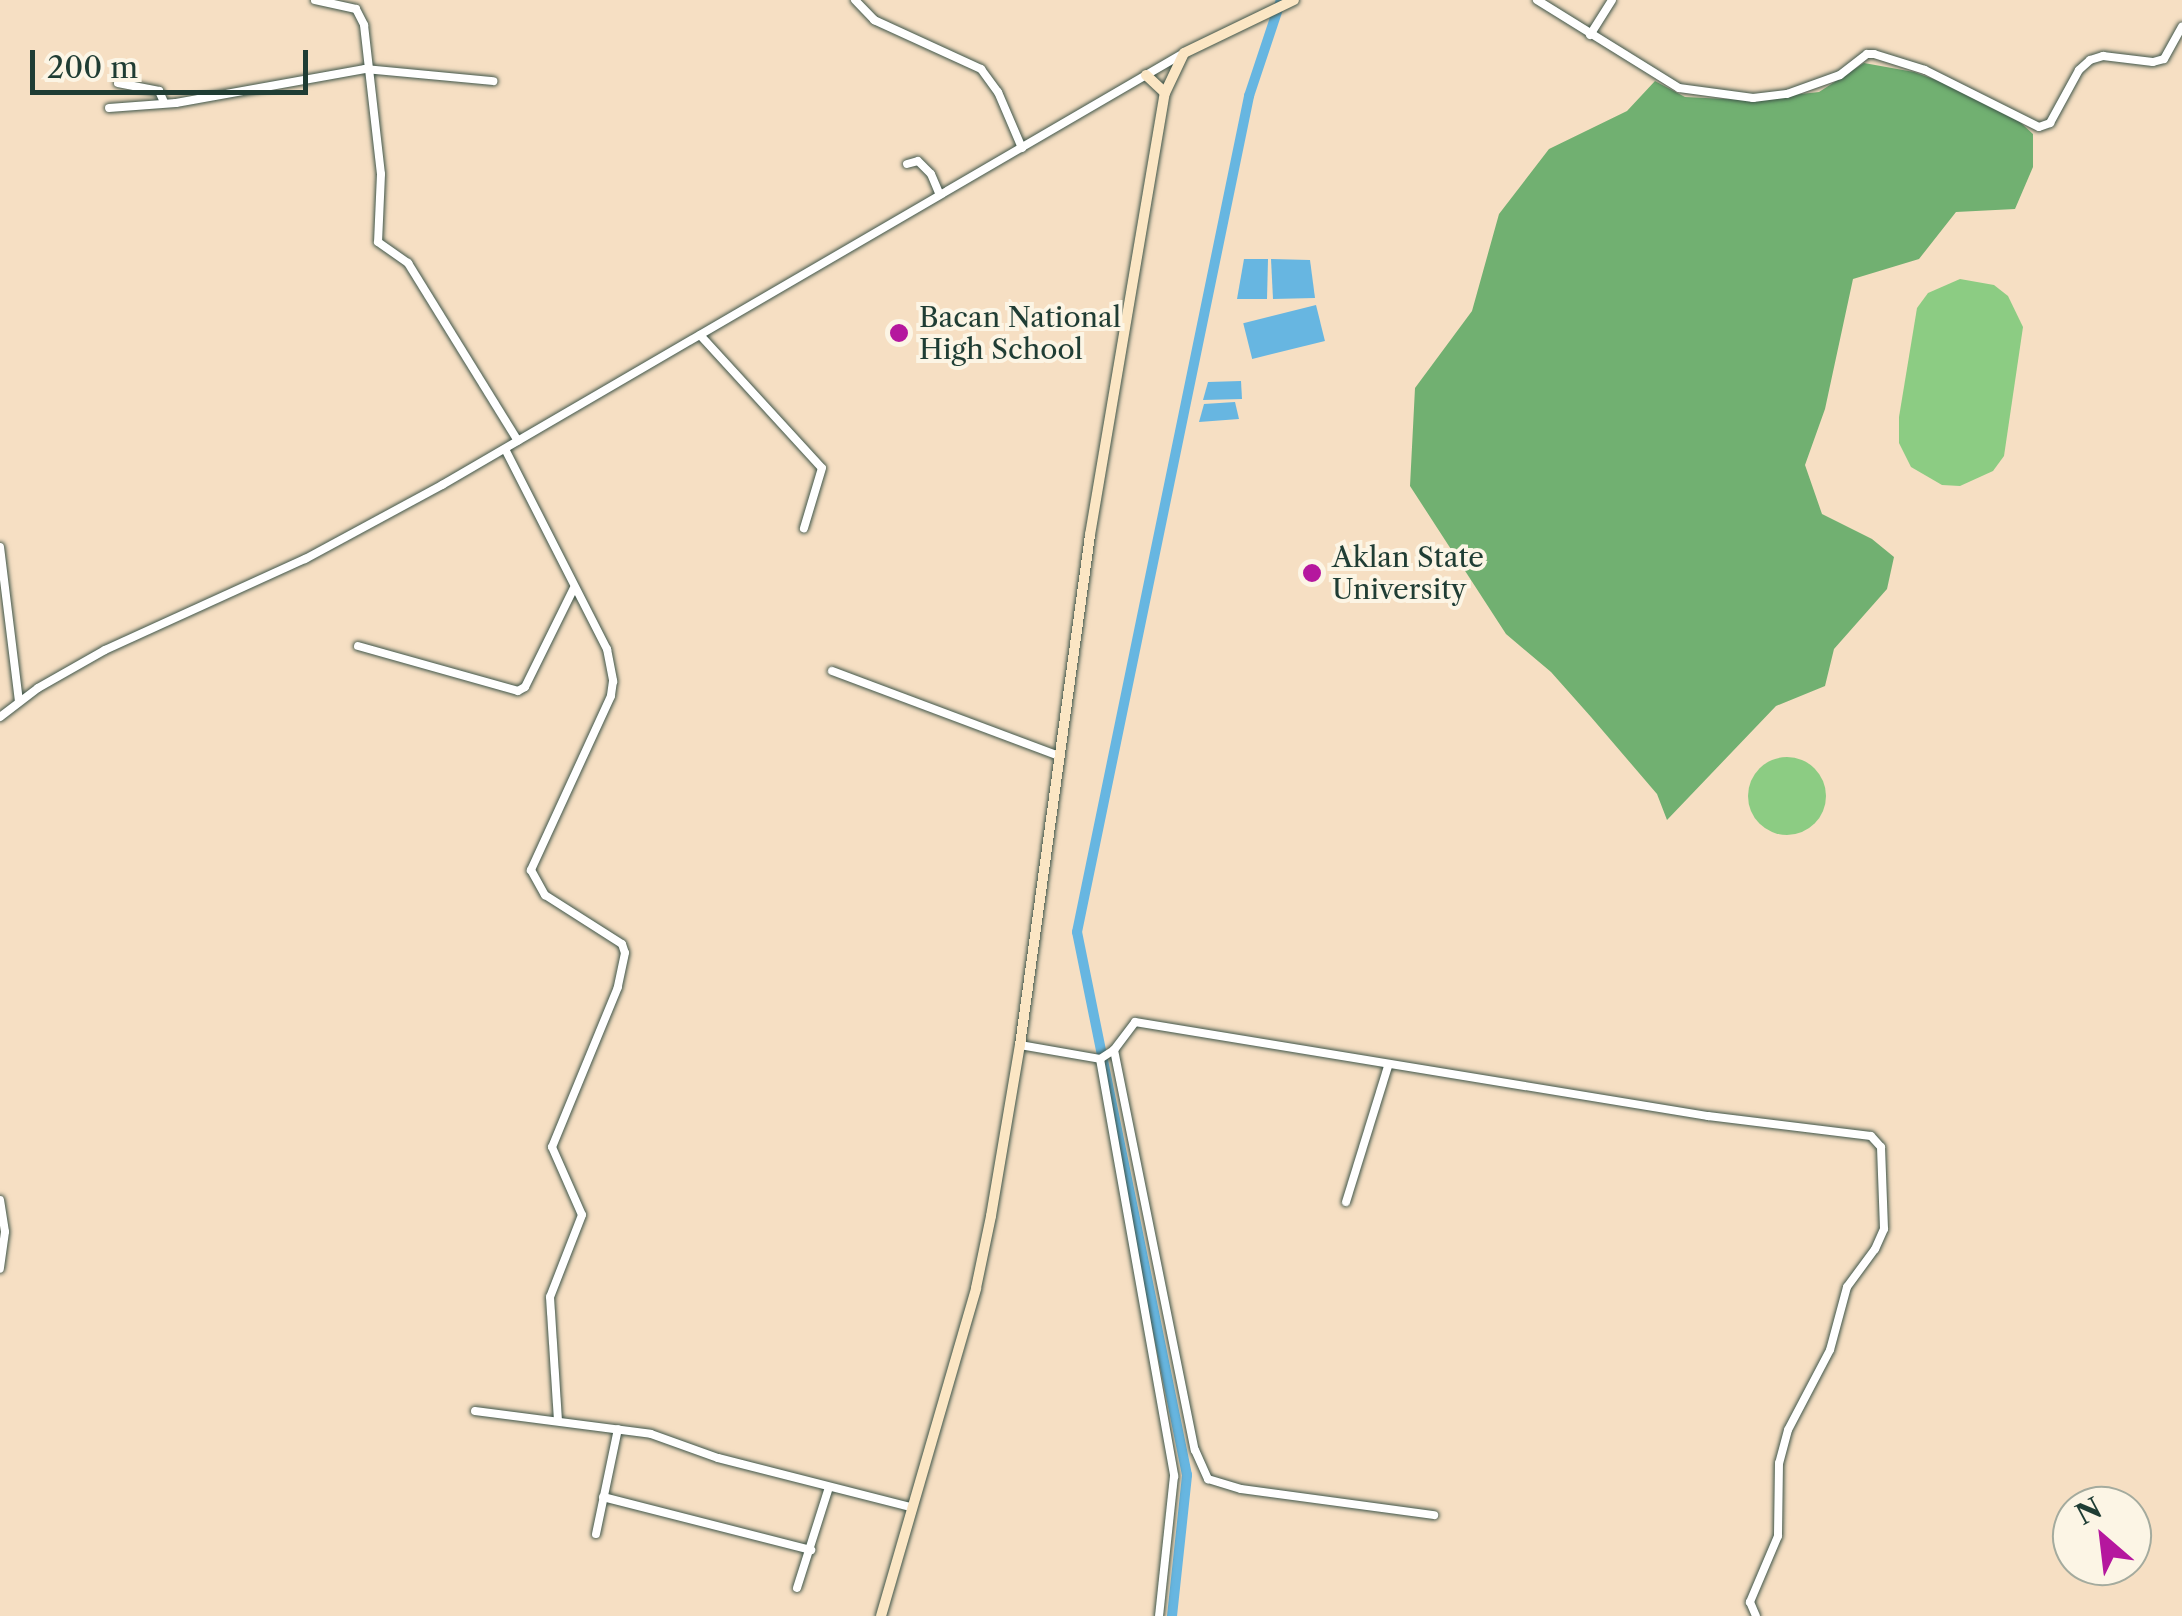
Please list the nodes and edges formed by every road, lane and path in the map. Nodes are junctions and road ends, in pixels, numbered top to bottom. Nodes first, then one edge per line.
1 (314, 0) edge
2 (855, 0) edge
3 (1537, 0) edge
4 (1612, 0) edge
5 (1290, 2) edge
6 (2182, 27) edge
7 (1590, 35) junction
8 (1184, 53) junction
9 (366, 69) junction
10 (1146, 75) junction
11 (493, 81) dead end
12 (118, 83) dead end
13 (1165, 94) junction
14 (164, 102) junction
15 (109, 108) dead end
16 (1022, 148) junction
17 (907, 164) dead end
18 (939, 193) junction
19 (700, 335) junction
20 (518, 442) junction
21 (505, 449) junction
22 (804, 528) dead end
23 (0, 547) edge
24 (574, 588) junction
25 (358, 646) dead end
26 (832, 671) dead end
27 (19, 701) junction
28 (0, 717) edge
29 (1059, 756) junction
30 (1020, 1045) junction
31 (1105, 1056) junction
32 (1388, 1066) junction
33 (0, 1200) edge
34 (1346, 1202) dead end
35 (0, 1268) edge
36 (475, 1410) dead end
37 (558, 1421) junction
38 (618, 1429) junction
39 (829, 1486) junction
40 (604, 1497) junction
41 (910, 1507) junction
42 (1434, 1516) dead end
43 (596, 1534) dead end
44 (811, 1550) junction
45 (797, 1588) dead end
46 (881, 1616) edge
47 (1159, 1616) edge
48 (1756, 1616) edge

1 - 9 street
2 - 16 street
3 - 7 street
4 - 7 street
5 - 8 main road
6 - 7 street
8 - 10 street
8 - 13 main road
9 - 11 street
9 - 14 street
9 - 20 street
10 - 13 main road
10 - 16 street
12 - 14 street
13 - 29 main road
14 - 15 street
16 - 18 street
17 - 18 street
18 - 19 street
19 - 20 street
19 - 22 street
20 - 21 street
21 - 24 street
21 - 27 street
23 - 27 street
24 - 25 street
24 - 37 street
26 - 29 street
27 - 28 street
29 - 30 main road
30 - 31 street
30 - 41 main road
31 - 32 street
31 - 42 street
31 - 47 street
32 - 34 street
32 - 48 street
33 - 35 street
36 - 37 street
37 - 38 street
38 - 39 street
38 - 40 street
39 - 41 street
39 - 44 street
40 - 43 street
40 - 44 street
41 - 46 main road
44 - 45 street

